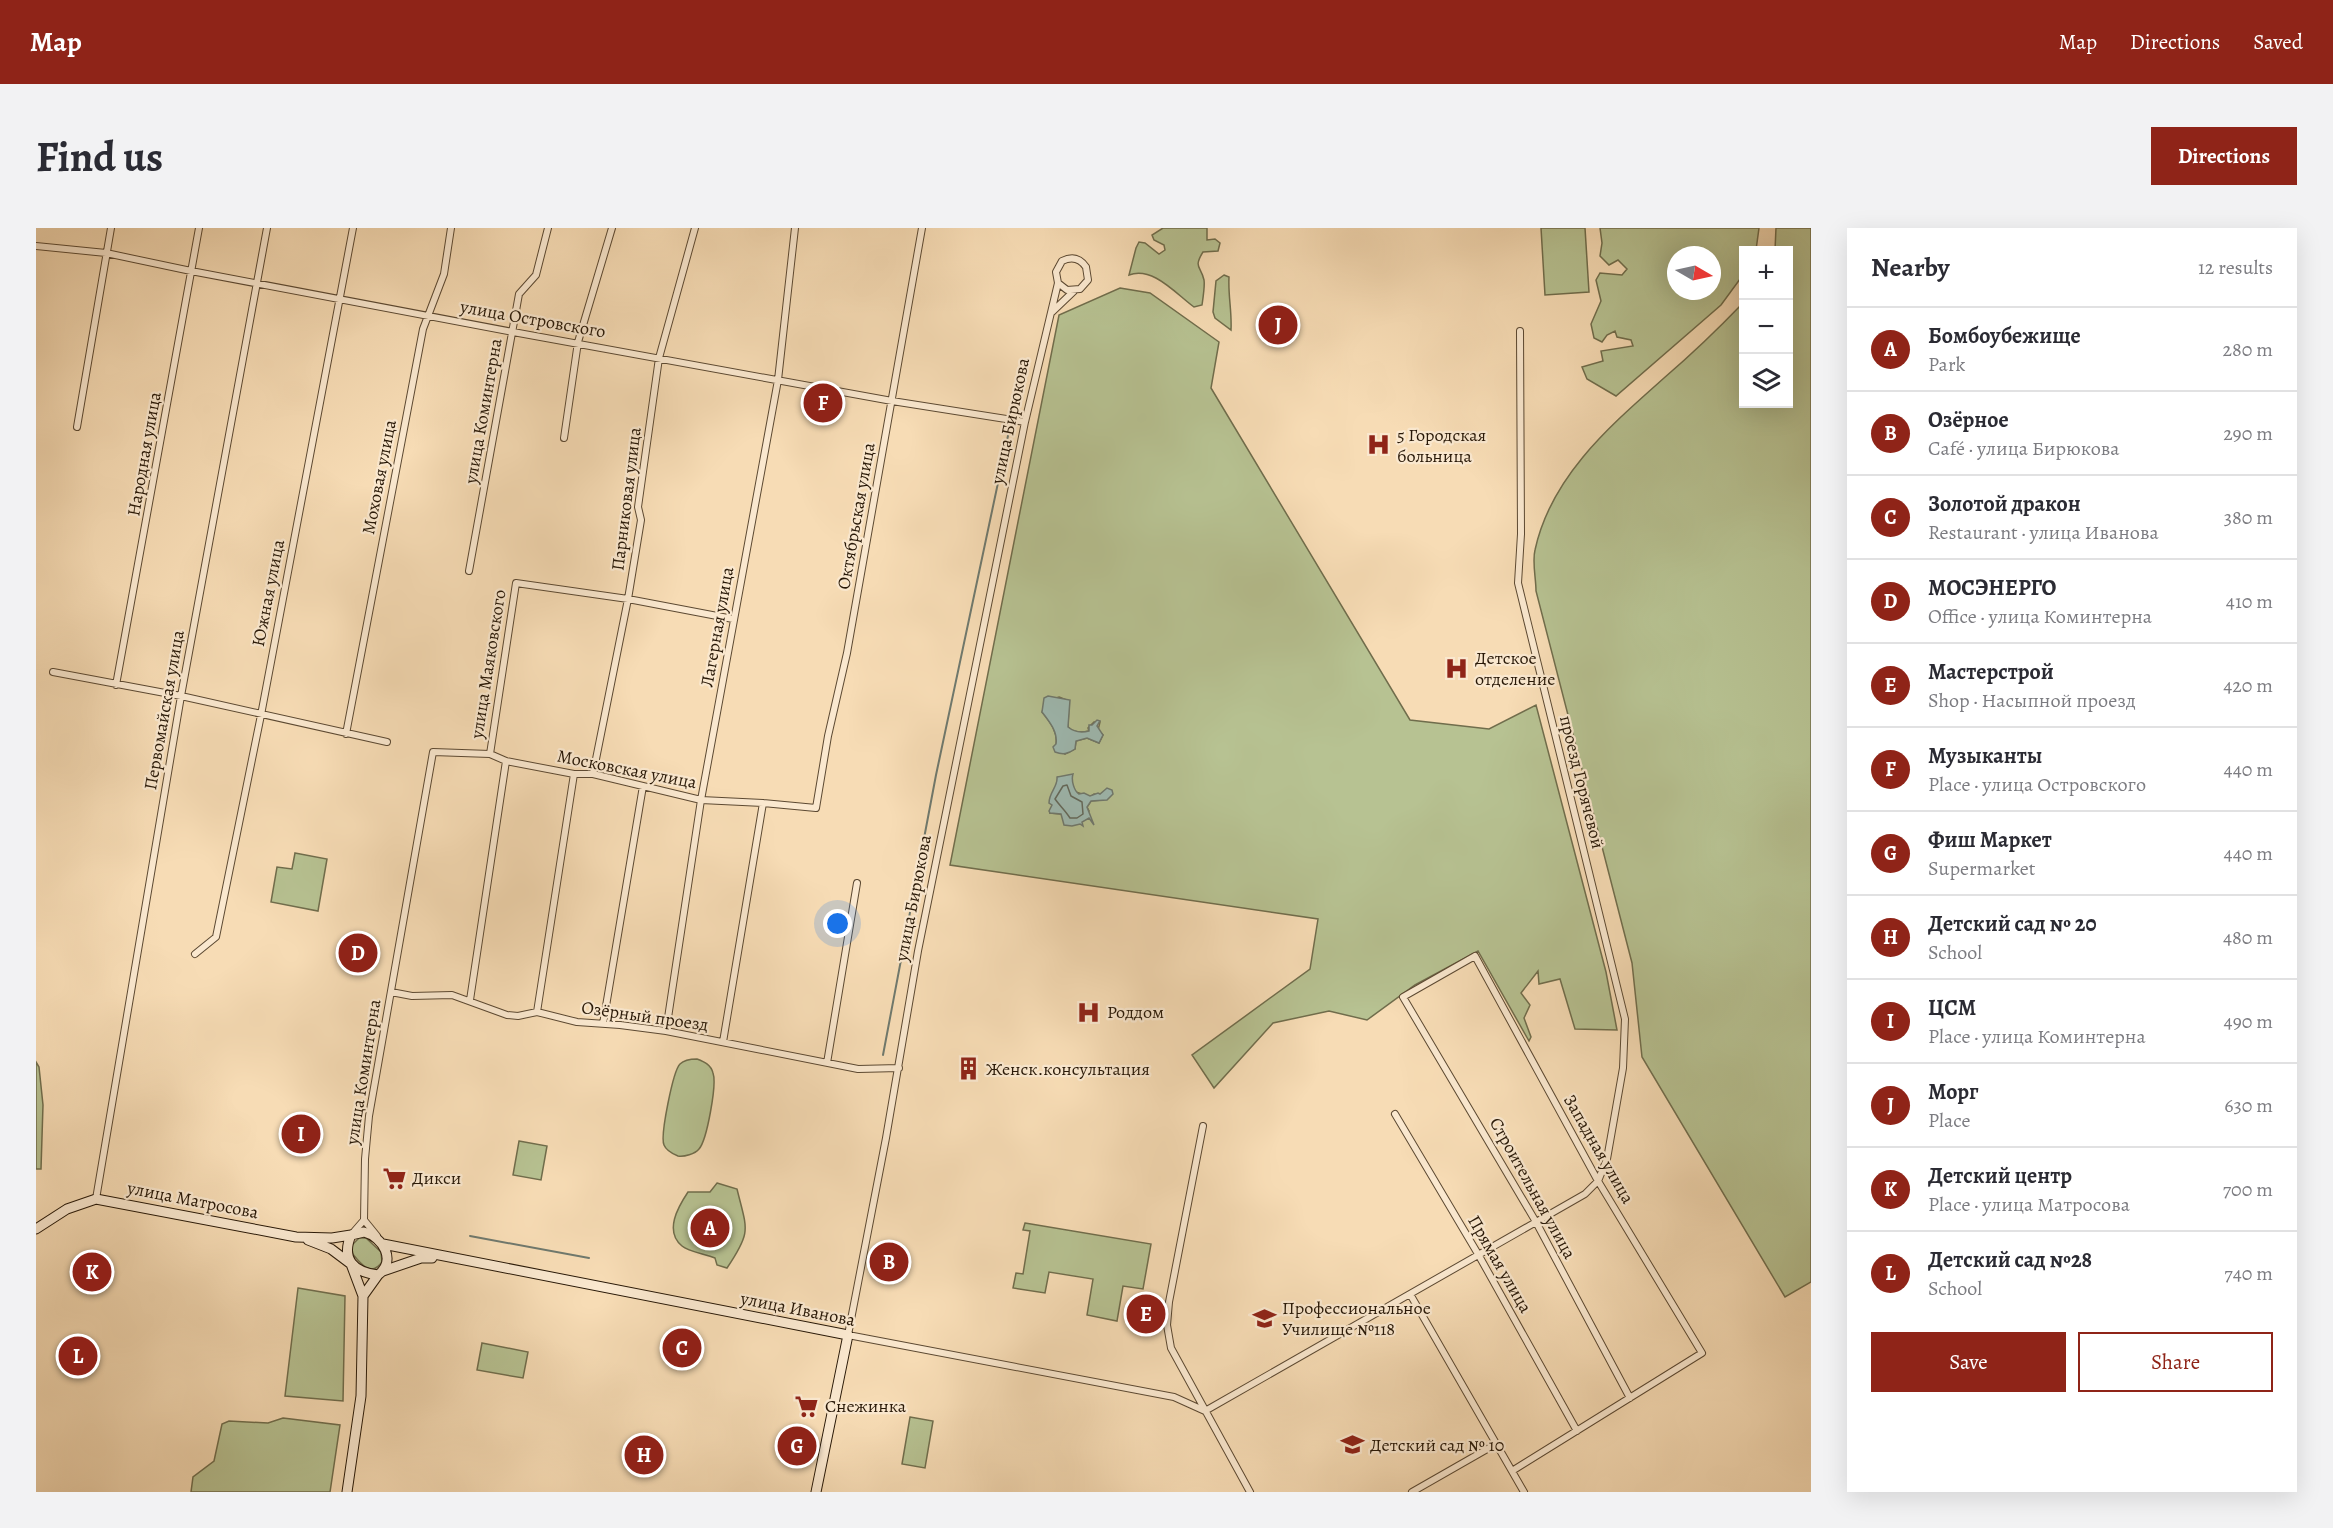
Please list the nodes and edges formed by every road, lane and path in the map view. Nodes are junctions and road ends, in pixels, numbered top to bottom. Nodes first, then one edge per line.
1 (111, 228) edge
2 (199, 228) edge
3 (267, 228) edge
4 (353, 228) edge
5 (451, 228) edge
6 (548, 228) edge
7 (612, 228) edge
8 (694, 228) edge
9 (795, 228) edge
10 (922, 228) edge
11 (36, 246) edge
12 (106, 253) junction
13 (191, 271) junction
14 (257, 282) junction
15 (1058, 284) junction
16 (1074, 291) junction
17 (339, 298) junction
18 (1051, 312) junction
19 (429, 315) junction
20 (1520, 330) dead end
21 (513, 332) junction
22 (578, 342) junction
23 (659, 358) junction
24 (778, 380) junction
25 (892, 401) junction
26 (1025, 422) junction
27 (77, 427) dead end
28 (564, 438) dead end
29 (469, 571) dead end
30 (628, 599) junction
31 (733, 619) junction
32 (53, 672) dead end
33 (116, 684) junction
34 (181, 696) junction
35 (261, 715) junction
36 (346, 734) junction
37 (387, 742) dead end
38 (433, 752) joint
39 (489, 754) junction
40 (506, 761) junction
41 (574, 774) junction
42 (593, 774) junction
43 (643, 786) junction
44 (701, 800) junction
45 (763, 802) junction
46 (816, 808) joint
47 (857, 883) dead end
48 (195, 954) dead end
49 (1475, 956) joint
50 (391, 992) junction
51 (470, 1000) junction
52 (537, 1012) junction
53 (603, 1024) junction
54 (666, 1031) junction
55 (723, 1042) junction
56 (827, 1063) junction
57 (899, 1068) junction
58 (1395, 1114) dead end
59 (1203, 1126) dead end
60 (1598, 1181) junction
61 (96, 1199) junction
62 (364, 1220) junction
63 (1536, 1222) junction
64 (36, 1229) edge
65 (351, 1235) junction
66 (300, 1237) junction
67 (381, 1241) junction
68 (1478, 1254) junction
69 (449, 1258) junction
70 (351, 1264) junction
71 (381, 1273) junction
72 (1410, 1294) junction
73 (363, 1296) junction
74 (848, 1335) junction
75 (1630, 1398) junction
76 (1205, 1411) junction
77 (1577, 1431) junction
78 (1496, 1444) junction
79 (1512, 1471) junction
80 (347, 1492) edge
81 (816, 1492) edge
82 (1250, 1492) edge
83 (1412, 1492) edge
84 (1524, 1492) edge

1 - 12 street
2 - 13 street, Народная улица
3 - 14 street, Первомайская улица
4 - 17 street, Южная улица
5 - 19 street, Моховая улица
6 - 21 street, улица Коминтерна
7 - 22 street
8 - 23 street, Парниковая улица
9 - 24 street, Лагерная улица
10 - 25 street, Октябрьская улица
11 - 12 street, улица Островского
12 - 13 street, улица Островского
12 - 27 street
13 - 14 street, улица Островского
13 - 33 street, Народная улица
14 - 17 street, улица Островского
14 - 34 street, Первомайская улица
15 - 16 street
15 - 16 street, улица Бирюкова
15 - 18 street, улица Бирюкова
16 - 18 street, улица Бирюкова
17 - 19 street, улица Островского
17 - 35 street, Южная улица
18 - 26 street, улица Бирюкова
19 - 21 street, улица Островского
19 - 36 street, Моховая улица
20 - 60 street, проезд Горячевой
21 - 22 street, улица Островского
21 - 29 street, улица Коминтерна
22 - 23 street, улица Островского
22 - 28 street
23 - 24 street, улица Островского
23 - 30 street, Парниковая улица
24 - 25 street, улица Островского
24 - 31 street, Лагерная улица
25 - 26 street, улица Островского
25 - 46 street, Октябрьская улица
26 - 57 street, улица Бирюкова
30 - 31 street, улица Маяковского
30 - 39 street, улица Маяковского
30 - 42 street, Парниковая улица
31 - 44 street, Лагерная улица
32 - 33 street
33 - 34 street
34 - 35 street
34 - 61 street, Первомайская улица
35 - 36 street
35 - 48 street, Южная улица
36 - 37 street
38 - 39 street, Московская улица
38 - 50 street, улица Коминтерна
39 - 40 street, Московская улица
40 - 41 street, Московская улица
40 - 51 street
41 - 42 street, Московская улица
41 - 52 street
42 - 43 street, Московская улица
43 - 44 street, Московская улица
43 - 53 street
44 - 45 street, Московская улица
44 - 54 street, Лагерная улица
45 - 46 street, Московская улица
45 - 55 street
47 - 56 street
49 - 60 street, Западная улица
49 - 63 street, Строительная улица
50 - 51 street, Озёрный проезд
50 - 62 street, улица Коминтерна
51 - 52 street, Озёрный проезд
52 - 53 street, Озёрный проезд
53 - 54 street, Озёрный проезд
54 - 55 street, Озёрный проезд
55 - 56 street, Озёрный проезд
56 - 57 street, Озёрный проезд
57 - 74 street, улица Бирюкова
58 - 68 street, Прямая улица
59 - 76 street
60 - 63 street, проезд Горячевой
60 - 75 street, Западная улица
61 - 64 street, улица Матросова
61 - 66 street, улица Матросова
62 - 65 street
62 - 67 street
63 - 68 street, проезд Горячевой
63 - 75 street, Строительная улица
65 - 66 street, улица Матросова
65 - 67 street
65 - 70 street
66 - 70 street
67 - 69 street, улица Иванова
67 - 71 street
68 - 72 street, проезд Горячевой
68 - 77 street, Прямая улица
69 - 71 street
69 - 74 street, улица Иванова
70 - 71 street
70 - 73 street
71 - 73 street
72 - 76 street, проезд Горячевой
72 - 78 street
73 - 80 street
74 - 76 street, улица Иванова
74 - 81 street, улица Бирюкова
75 - 77 street
76 - 82 street
77 - 79 street
78 - 79 street
78 - 83 street
79 - 84 street

